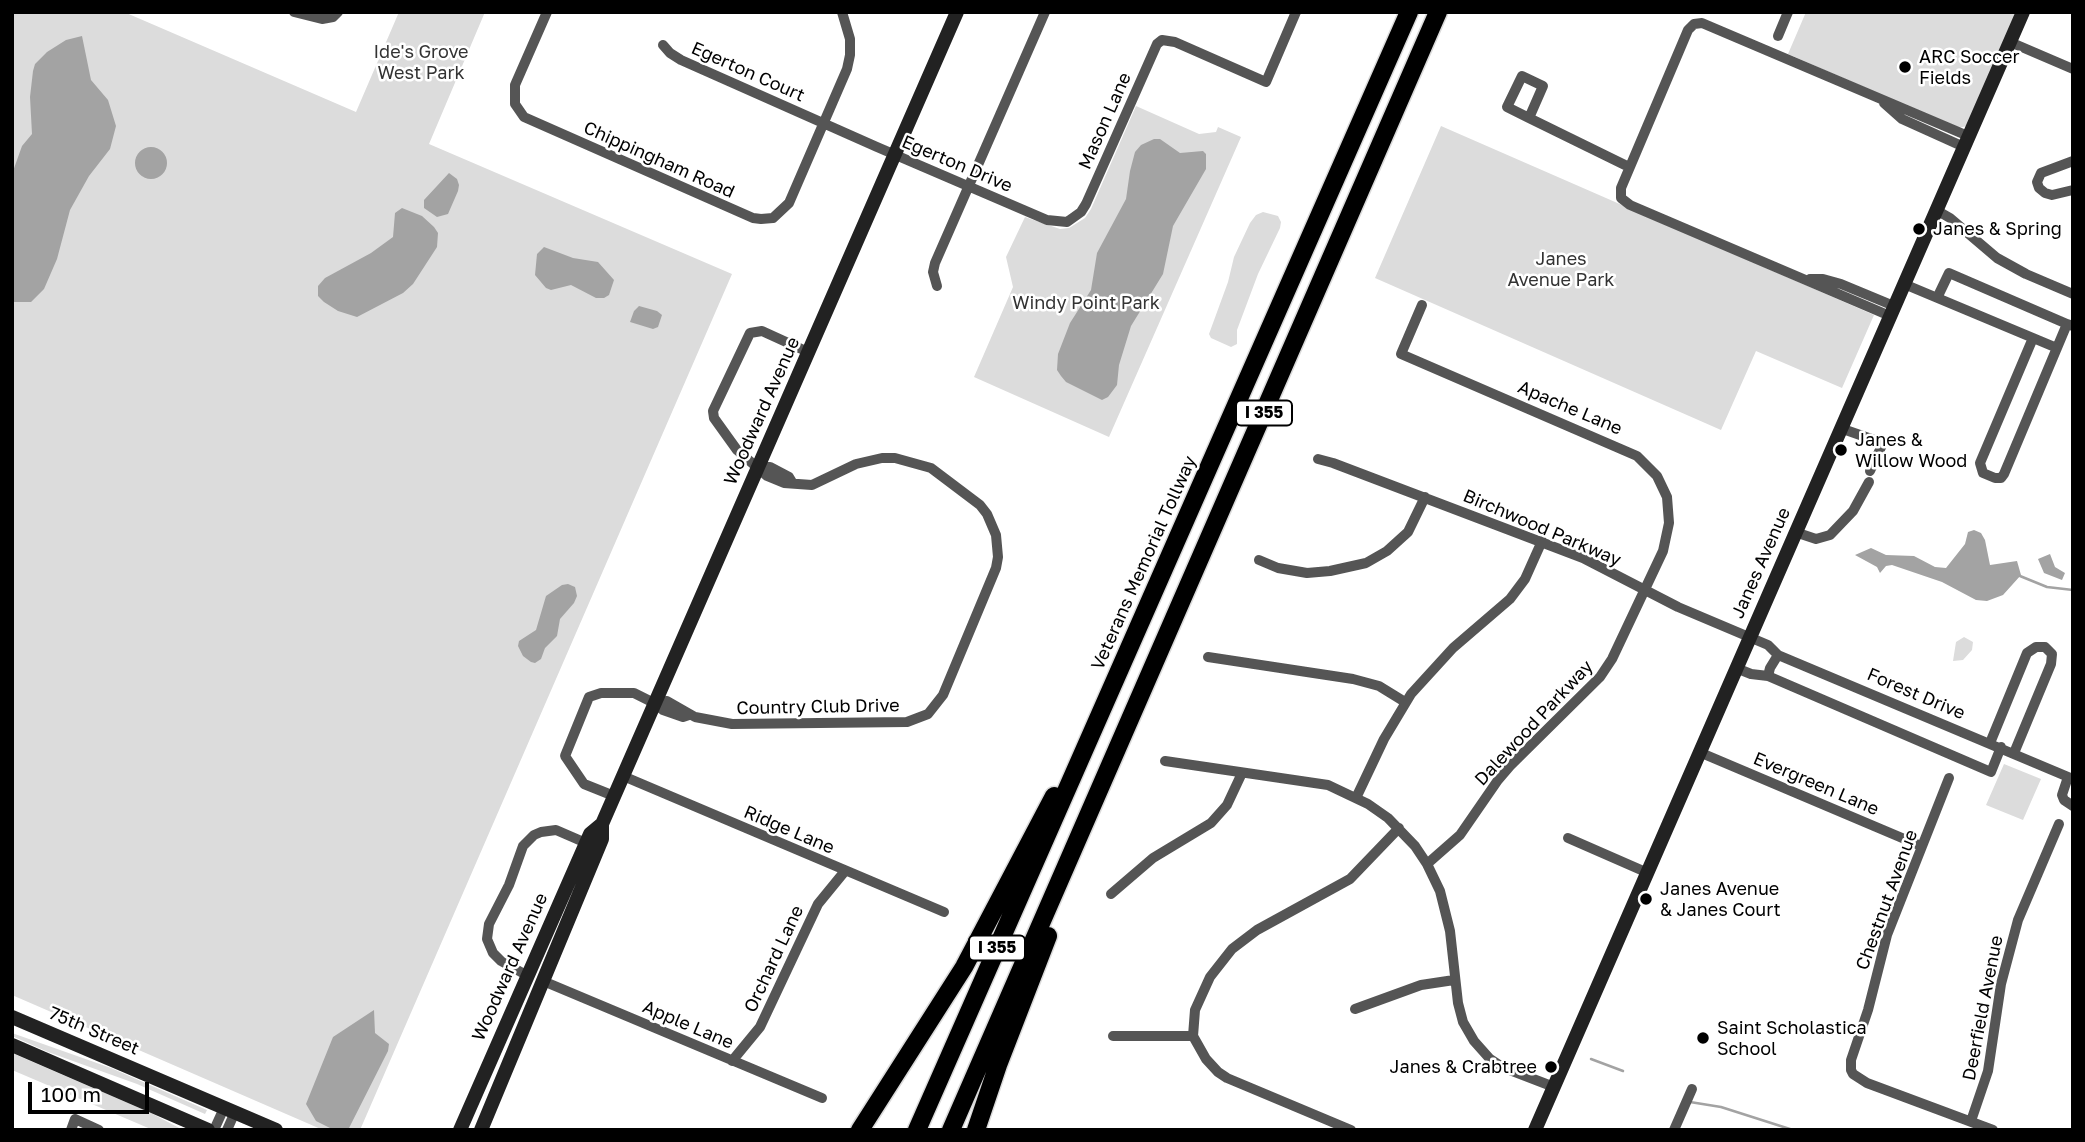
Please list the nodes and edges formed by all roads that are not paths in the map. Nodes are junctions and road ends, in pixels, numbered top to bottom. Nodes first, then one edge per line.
1 (294, 12) edge
2 (547, 12) edge
3 (842, 12) edge
4 (957, 12) edge
5 (1045, 12) edge
6 (1296, 12) edge
7 (1409, 12) edge
8 (1438, 12) edge
9 (1788, 12) edge
10 (2023, 12) edge
11 (335, 14) edge
12 (1778, 36) dead end
13 (2010, 42) junction
14 (663, 45) dead end
15 (2073, 69) edge
16 (1529, 118) dead end
17 (824, 123) junction
18 (1966, 142) junction
19 (895, 154) junction
20 (2073, 161) edge
21 (1629, 166) junction
22 (969, 186) junction
23 (2073, 190) edge
24 (1936, 210) junction
25 (1078, 214) joint
26 (1904, 284) junction
27 (937, 286) dead end
28 (2073, 294) edge
29 (1938, 296) junction
30 (1422, 305) dead end
31 (1892, 311) junction
32 (2070, 325) edge
33 (2033, 338) junction
34 (2057, 348) junction
35 (808, 352) junction
36 (1840, 428) junction
37 (1318, 459) dead end
38 (758, 467) junction
39 (1425, 497) junction
40 (1795, 533) junction
41 (1542, 541) junction
42 (1259, 560) dead end
43 (1644, 590) junction
44 (1749, 637) junction
45 (1778, 655) junction
46 (1208, 657) dead end
47 (1736, 668) junction
48 (1768, 676) junction
49 (1405, 702) junction
50 (654, 703) junction
51 (1990, 743) junction
52 (2001, 747) junction
53 (1699, 752) junction
54 (2014, 753) junction
55 (1165, 761) dead end
56 (1078, 766) junction
57 (1242, 772) junction
58 (623, 776) junction
59 (1949, 778) dead end
60 (2070, 778) edge
61 (614, 796) junction
62 (1356, 798) junction
63 (2073, 806) edge
64 (1090, 814) junction
65 (602, 824) junction
66 (2059, 824) dead end
67 (1399, 828) junction
68 (1568, 838) dead end
69 (586, 843) junction
70 (1922, 846) junction
71 (1427, 864) junction
72 (845, 872) junction
73 (1648, 873) junction
74 (1111, 894) dead end
75 (944, 912) dead end
76 (528, 975) junction
77 (1454, 980) junction
78 (543, 981) junction
79 (1355, 1009) dead end
80 (12, 1017) edge
81 (1113, 1036) dead end
82 (1193, 1036) junction
83 (12, 1045) edge
84 (732, 1061) junction
85 (1554, 1087) junction
86 (1692, 1089) dead end
87 (822, 1098) dead end
88 (229, 1110) junction
89 (1970, 1121) junction
90 (71, 1130) edge
91 (99, 1130) edge
92 (208, 1130) edge
93 (214, 1130) edge
94 (227, 1130) edge
95 (276, 1130) edge
96 (460, 1130) edge
97 (481, 1130) edge
98 (860, 1130) edge
99 (917, 1130) edge
100 (951, 1130) edge
101 (976, 1130) edge
102 (1352, 1130) edge
103 (1535, 1130) edge
104 (1674, 1130) edge
105 (1993, 1130) edge

1 - 11 street
2 - 17 street, Chippingham Road
3 - 17 street
4 - 19 main road, Woodward Avenue
5 - 22 street
6 - 25 street, Mason Lane
7 - 56 highway, Veterans Memorial Tollway / I 355
8 - 64 highway, I 355
9 - 12 street
10 - 13 main road, Janes Avenue
13 - 15 street
13 - 18 main road, Janes Avenue
14 - 17 street, Egerton Court
16 - 21 street
17 - 19 street, Egerton Drive
18 - 21 street
18 - 24 main road, Janes Avenue
19 - 22 street, Egerton Drive
19 - 35 main road, Woodward Avenue
20 - 23 street
21 - 31 street
22 - 25 street, Egerton Drive
22 - 27 street
24 - 26 main road, Janes Avenue
24 - 28 street
26 - 29 street
26 - 31 main road, Janes Avenue
29 - 32 street
29 - 33 street
30 - 43 street, Apache Lane
31 - 36 main road, Janes Avenue
32 - 34 street
33 - 34 street
33 - 34 street
35 - 38 main road, Woodward Avenue
35 - 38 street
36 - 40 main road, Janes Avenue
36 - 40 street
37 - 39 street, Birchwood Parkway
38 - 50 main road, Woodward Avenue
38 - 50 street, Country Club Drive
39 - 41 street, Birchwood Parkway
39 - 42 street
40 - 44 main road, Janes Avenue
41 - 43 street, Birchwood Parkway
41 - 49 street
43 - 44 street, Birchwood Parkway
43 - 71 street, Dalewood Parkway
44 - 45 street, Forest Drive
44 - 47 main road, Janes Avenue
45 - 48 street
45 - 51 street, Forest Drive
46 - 49 street
47 - 48 street
47 - 53 main road, Janes Avenue
48 - 52 street
49 - 62 street
50 - 58 main road, Woodward Avenue
50 - 61 street, Country Club Drive
51 - 52 street, Forest Drive
51 - 54 street
52 - 54 street, Forest Drive
53 - 70 street, Evergreen Lane
53 - 73 main road, Janes Avenue
54 - 60 street, Forest Drive
55 - 57 street
56 - 98 highway
56 - 99 highway, Veterans Memorial Tollway / I 355
57 - 62 street
57 - 74 street
58 - 61 main road, Woodward Avenue
58 - 72 street, Ridge Lane
59 - 70 street, Chestnut Avenue
60 - 63 street
61 - 65 main road, Woodward Avenue
62 - 67 street
64 - 100 highway, I 355
64 - 101 highway
65 - 69 main road, Woodward Avenue
65 - 78 main road, Woodward Avenue
66 - 89 street, Deerfield Avenue
67 - 71 street
67 - 82 street
68 - 73 street
69 - 76 main road, Woodward Avenue
69 - 76 street
70 - 89 street, Chestnut Avenue
71 - 77 street
72 - 75 street, Ridge Lane
72 - 84 street, Orchard Lane
73 - 85 main road, Janes Avenue
76 - 96 main road, Woodward Avenue
77 - 79 street
77 - 85 street
78 - 84 street, Apple Lane
78 - 97 main road, Woodward Avenue
80 - 88 main road, 75th Street
81 - 82 street
82 - 102 street
83 - 92 main road
84 - 87 street, Apple Lane
85 - 103 main road, Janes Avenue
86 - 104 street
88 - 93 street
88 - 94 street
88 - 95 main road, 75th Street
89 - 105 street
90 - 91 street

